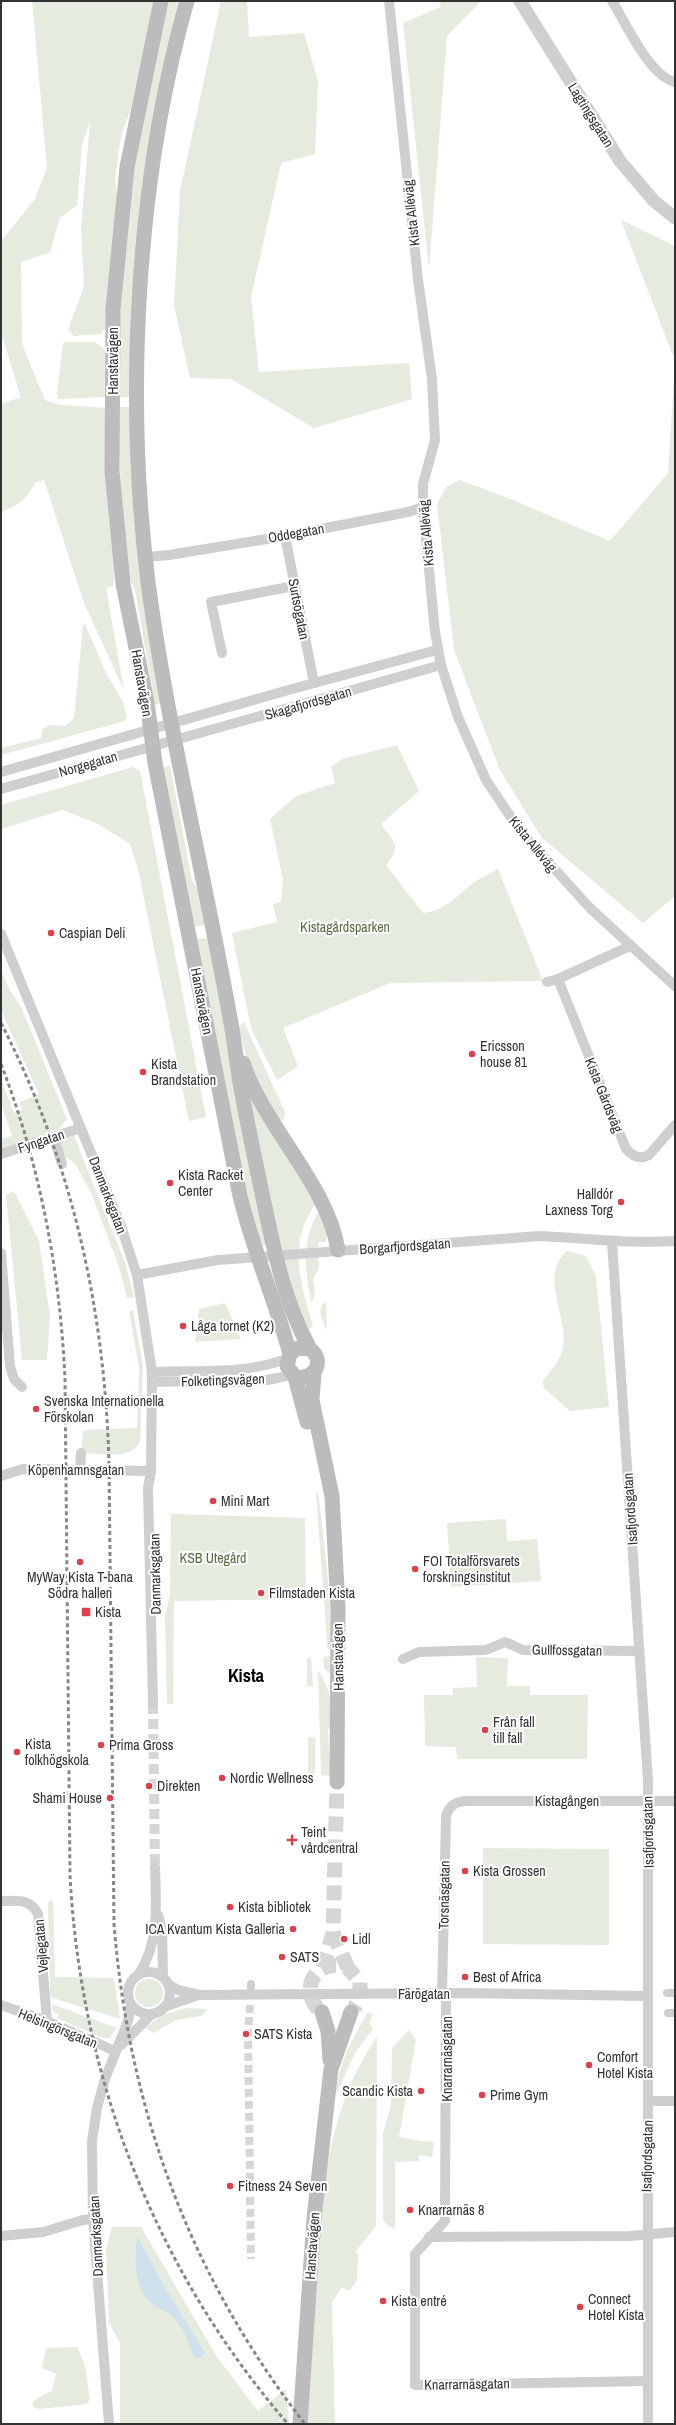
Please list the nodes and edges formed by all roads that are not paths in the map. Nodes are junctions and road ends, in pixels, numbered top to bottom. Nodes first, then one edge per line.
1 (161, 1) edge
2 (187, 1) edge
3 (389, 1) edge
4 (520, 1) edge
5 (612, 1) edge
6 (675, 82) edge
7 (675, 218) edge
8 (423, 507) junction
9 (285, 536) junction
10 (146, 557) junction
11 (294, 586) junction
12 (437, 650) junction
13 (222, 653) dead end
14 (441, 665) junction
15 (314, 683) junction
16 (172, 723) junction
17 (150, 729) junction
18 (175, 740) junction
19 (152, 746) junction
20 (1, 772) edge
21 (1, 790) edge
22 (212, 931) junction
23 (1, 934) edge
24 (189, 935) junction
25 (630, 946) junction
26 (558, 979) junction
27 (547, 982) dead end
28 (675, 986) edge
29 (232, 1030) junction
30 (675, 1125) edge
31 (81, 1128) junction
32 (54, 1138) junction
33 (1, 1154) edge
34 (62, 1164) dead end
35 (675, 1241) edge
36 (612, 1242) junction
37 (338, 1250) junction
38 (1, 1253) edge
39 (137, 1276) junction
40 (310, 1349) junction
41 (289, 1356) junction
42 (152, 1372) junction
43 (314, 1373) junction
44 (294, 1376) junction
45 (152, 1382) junction
46 (22, 1387) dead end
47 (81, 1453) dead end
48 (80, 1470) junction
49 (151, 1471) junction
50 (1, 1476) edge
51 (332, 1532) junction
52 (639, 1651) junction
53 (403, 1659) dead end
54 (153, 1704) tunnel mouth
55 (337, 1782) tunnel mouth
56 (459, 1801) joint
57 (675, 1801) edge
58 (155, 1867) tunnel mouth
59 (1, 1901) edge
60 (156, 1905) junction
61 (139, 1974) junction
62 (166, 1980) junction
63 (444, 1994) junction
64 (200, 1995) junction
65 (648, 1996) junction
66 (1, 2005) edge
67 (131, 2005) junction
68 (164, 2007) junction
69 (152, 2014) junction
70 (47, 2022) junction
71 (115, 2051) junction
72 (331, 2069) junction
73 (648, 2101) junction
74 (675, 2101) edge
75 (93, 2219) junction
76 (675, 2232) edge
77 (647, 2235) junction
78 (1, 2236) edge
79 (429, 2237) junction
80 (648, 2382) junction
81 (109, 2424) edge
82 (300, 2424) edge
83 (648, 2424) edge

1 - 17 main road, Hanstavägen
2 - 10 main road, Hanstavägen
3 - 8 street, Kista Alléväg
4 - 7 street, Lagtingsgatan
5 - 6 street
8 - 9 street, Oddegatan
8 - 12 street, Kista Alléväg
9 - 10 street, Oddegatan
9 - 11 street, Surtsögatan
10 - 16 main road, Hanstavägen
11 - 13 street
11 - 15 street, Surtsögatan
12 - 14 street, Kista Alléväg
12 - 15 street, Skagafjordsgatan
14 - 18 street, Skagafjordsgatan
14 - 25 street, Kista Alléväg
15 - 16 street, Skagafjordsgatan
16 - 17 street, Norgegatan
16 - 18 main road, Hanstavägen
17 - 19 main road, Hanstavägen
17 - 20 street, Norgegatan
18 - 19 street, Norgegatan
18 - 22 main road, Hanstavägen
19 - 21 street, Norgegatan
19 - 24 main road, Hanstavägen
22 - 24 main road
22 - 29 main road, Hanstavägen
23 - 31 street, Danmarksgatan
24 - 41 main road, Hanstavägen
25 - 26 street
25 - 28 street, Kista Alléväg
26 - 27 street
26 - 30 street, Kista Gårdsväg
29 - 37 main road
29 - 40 main road, Hanstavägen
31 - 32 street, Fyngatan
31 - 39 street, Danmarksgatan
32 - 33 street, Fyngatan
32 - 34 street
35 - 36 street, Borgarfjordsgatan
36 - 37 street, Borgarfjordsgatan
36 - 52 street, Isafjordsgatan
37 - 39 street, Borgarfjordsgatan
38 - 46 street
39 - 42 street, Danmarksgatan
40 - 41 main road
40 - 43 main road, Hanstavägen
41 - 42 street, Folketingsvägen
41 - 44 main road, Hanstavägen
42 - 45 street, Danmarksgatan
43 - 44 main road
43 - 51 main road, Hanstavägen
44 - 45 street, Folketingsvägen
44 - 51 main road, Hanstavägen
45 - 49 street, Danmarksgatan
47 - 48 street
48 - 49 street, Köpenhamnsgatan
48 - 50 street, Köpenhamnsgatan
49 - 54 street, Danmarksgatan
51 - 55 main road, Hanstavägen
52 - 53 street, Gullfossgatan
52 - 65 street, Isafjordsgatan
56 - 57 street, Kistagången
56 - 63 street, Torsnäsgatan
58 - 60 street, Danmarksgatan
59 - 70 street, Vejlegatan
60 - 61 street, Danmarksgatan
60 - 62 street, Danmarksgatan
61 - 62 street
61 - 67 street, Danmarksgatan
62 - 64 street, Färögatan
62 - 68 street, Danmarksgatan
63 - 64 street, Färögatan
63 - 65 street, Färögatan
63 - 79 street, Knarrarnäsgatan
64 - 68 street, Färögatan
65 - 73 street, Isafjordsgatan
66 - 70 street, Helsingörsgatan
67 - 69 street
67 - 71 street, Danmarksgatan
68 - 69 street, Danmarksgatan
69 - 71 street, Danmarksgatan
70 - 71 street, Helsingörsgatan
71 - 75 street, Danmarksgatan
72 - 72 main road, Hanstavägen
72 - 82 main road, Hanstavägen
73 - 74 street
73 - 77 street, Isafjordsgatan
75 - 78 street
75 - 81 street, Danmarksgatan
76 - 77 street
77 - 79 street
77 - 80 street, Isafjordsgatan
79 - 80 street, Knarrarnäsgatan
80 - 83 street, Isafjordsgatan

